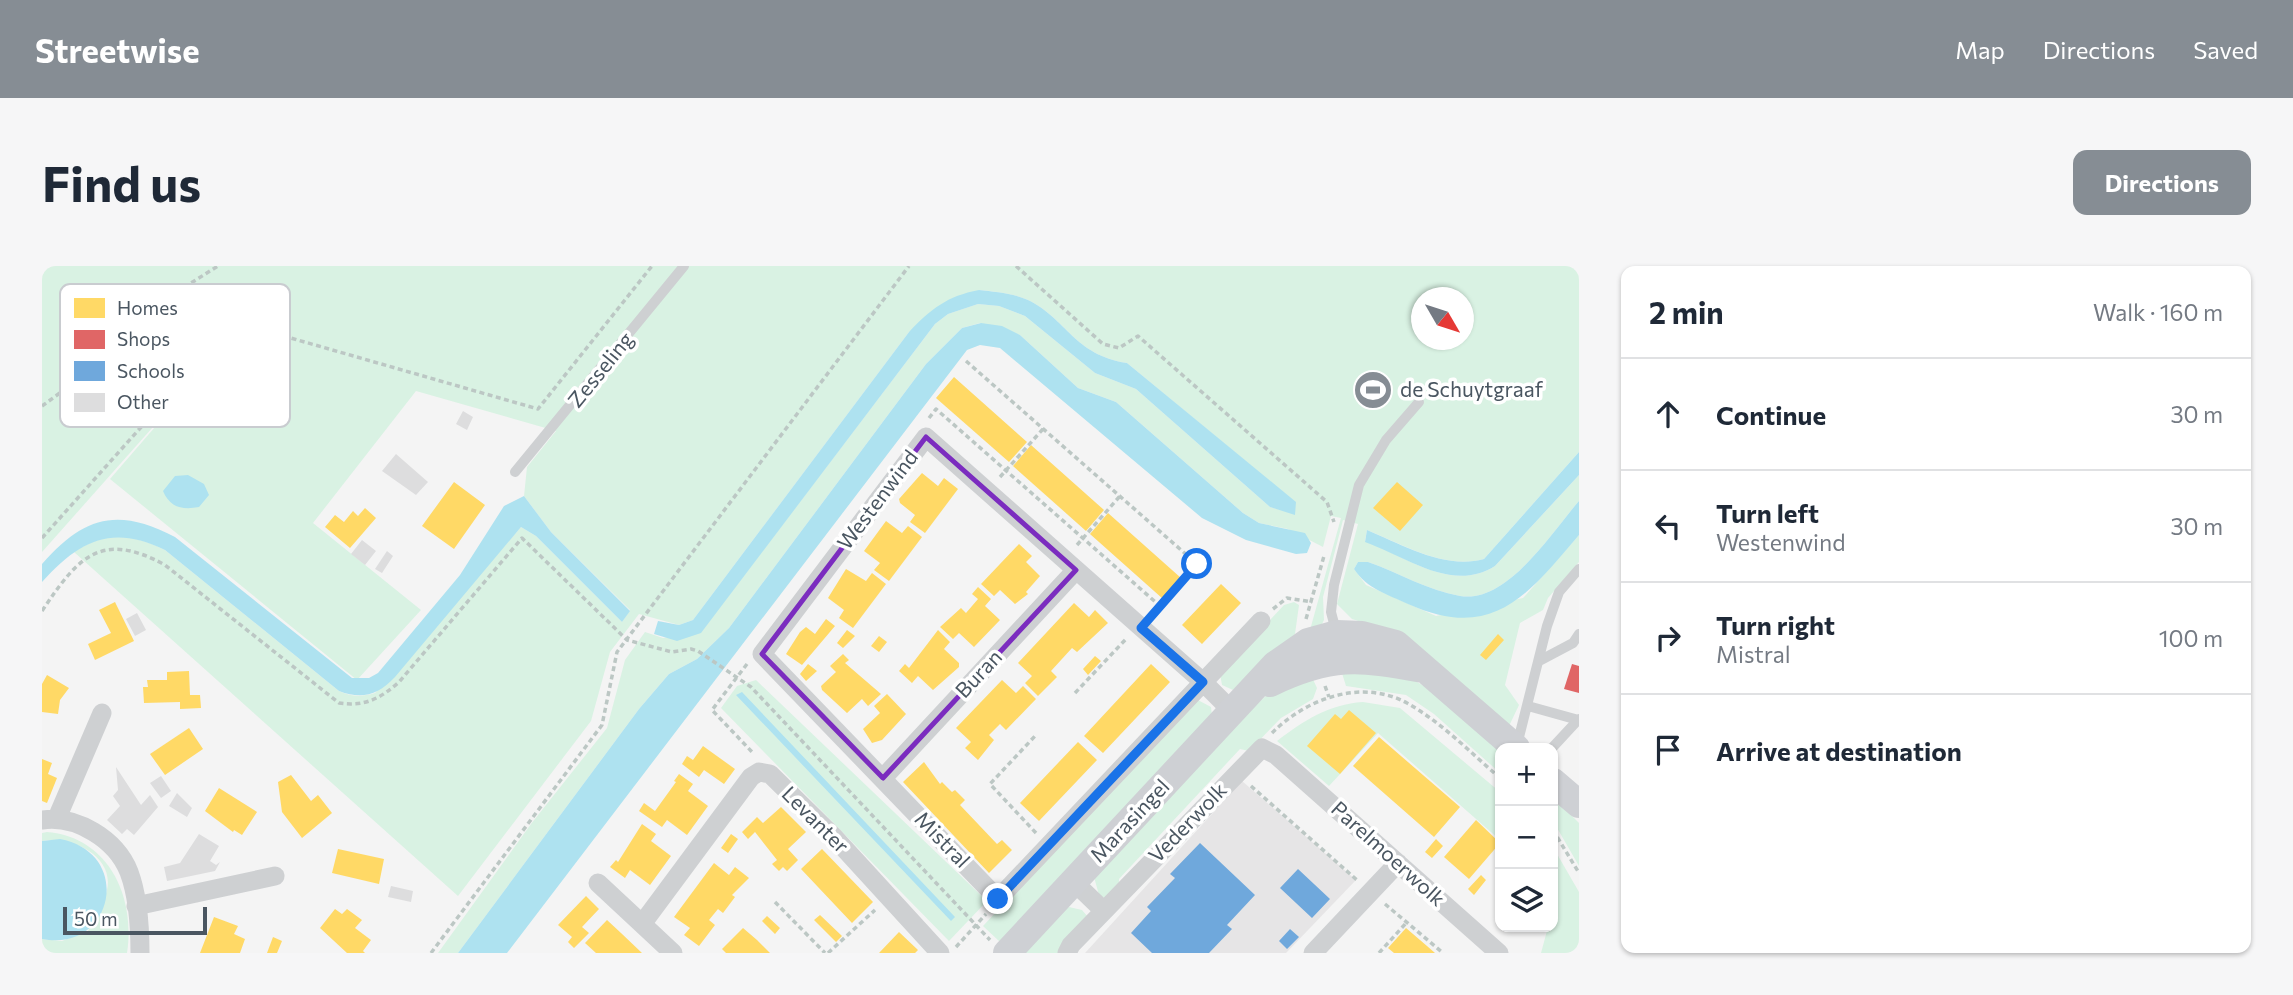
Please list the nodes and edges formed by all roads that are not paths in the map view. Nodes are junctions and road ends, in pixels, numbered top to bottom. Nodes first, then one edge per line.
1 (684, 266) edge
2 (1419, 402) dead end
3 (515, 472) dead end
4 (1070, 565) junction
5 (1579, 569) edge
6 (1261, 621) road end
7 (1579, 634) edge
8 (1338, 647) junction
9 (1539, 661) junction
10 (1203, 682) junction
11 (1254, 690) junction
12 (1528, 706) junction
13 (1232, 711) junction
14 (102, 713) dead end
15 (1578, 720) edge
16 (1511, 743) edge
17 (1517, 743) edge
18 (1557, 743) edge
19 (1269, 752) joint
20 (883, 778) junction
21 (1558, 784) edge
22 (1558, 786) edge
23 (1579, 791) edge
24 (1579, 804) edge
25 (50, 819) edge
26 (1398, 863) junction
27 (275, 876) dead end
28 (1074, 882) junction
29 (598, 883) dead end
30 (136, 906) junction
31 (1104, 911) junction
32 (642, 924) junction
33 (1000, 948) edge
34 (941, 949) edge
35 (140, 953) edge
36 (673, 953) edge
37 (1067, 953) edge
38 (1313, 953) edge
39 (1499, 953) edge

1 - 3 lane, Zesseling
2 - 8 lane
4 - 10 street, Westenwind
4 - 20 street, Buran
4 - 20 street, Westenwind
5 - 9 lane, Marasingel
6 - 10 street
7 - 9 lane
8 - 11 street, Marasingel
8 - 11 street, Marasingel
8 - 16 street, Marasingel
9 - 12 lane, Marasingel
10 - 13 street, Westenwind
10 - 20 street, Mistral
11 - 13 street, Marasingel
12 - 15 lane
12 - 17 lane, Marasingel
13 - 28 street, Marasingel
14 - 25 street
15 - 18 lane
19 - 26 street, Parelmoerwolk
19 - 31 street, Vederwolk
21 - 23 street
22 - 24 street
25 - 30 street
26 - 38 street
26 - 39 street, Parelmoerwolk
27 - 30 street
28 - 31 street
28 - 33 street, Marasingel
29 - 32 street
30 - 35 street
31 - 37 street, Vederwolk
32 - 34 street, Levanter
32 - 36 street

